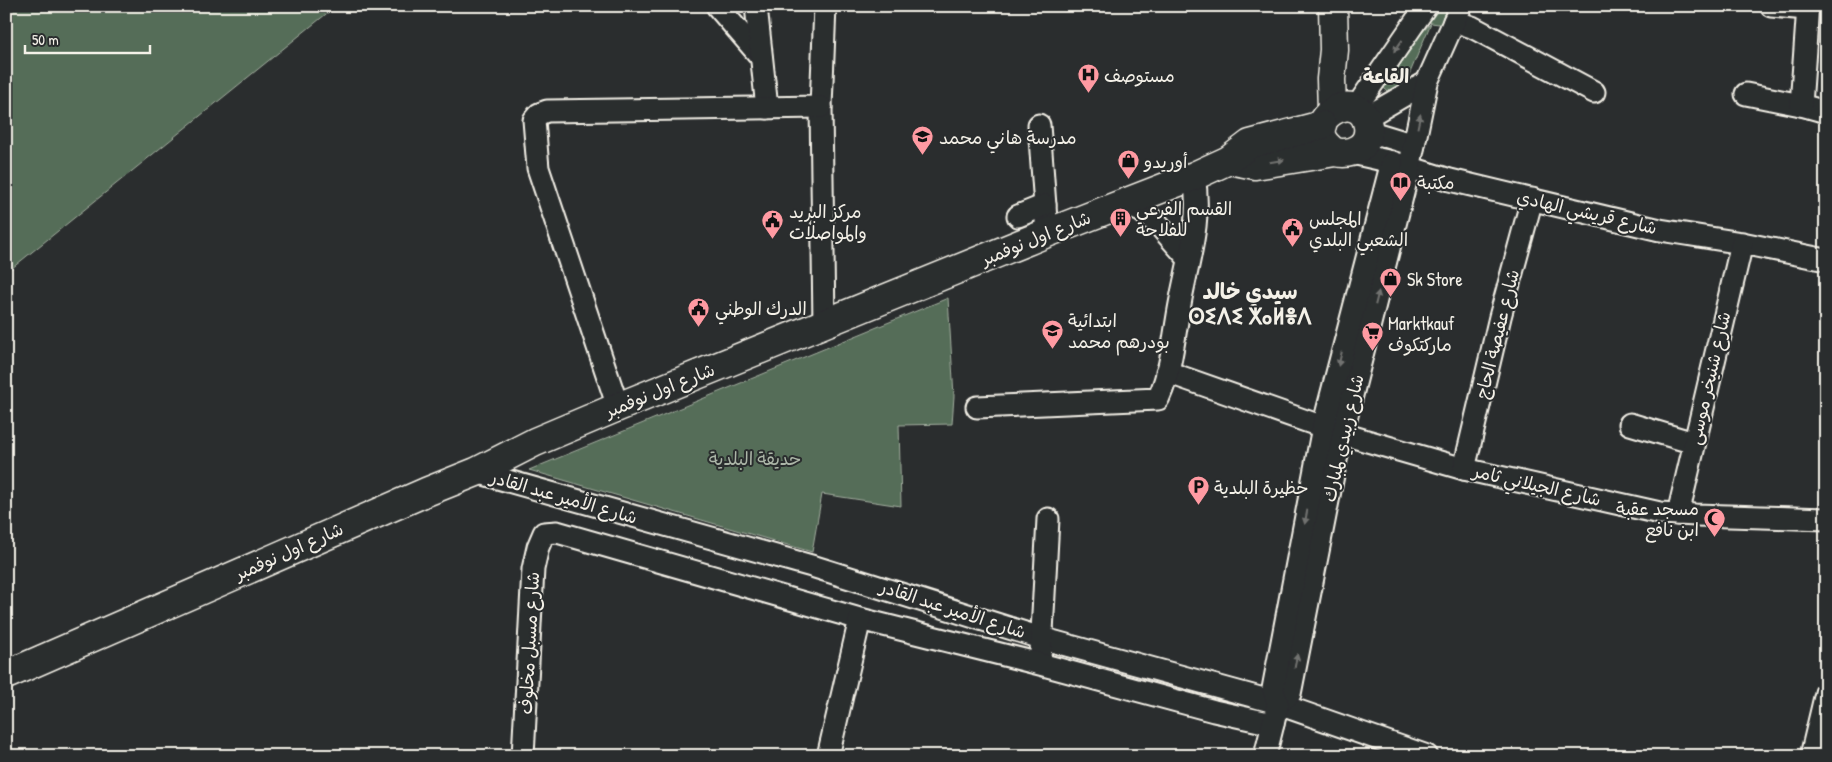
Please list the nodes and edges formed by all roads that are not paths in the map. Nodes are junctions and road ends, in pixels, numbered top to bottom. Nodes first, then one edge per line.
1 (717, 6) edge
2 (756, 6) edge
3 (826, 6) edge
4 (1333, 6) edge
5 (1426, 6) edge
6 (1771, 6) edge
7 (1807, 8) edge
8 (1457, 14) edge
9 (761, 57) junction
10 (1426, 82) junction
11 (1594, 92) dead end
12 (1746, 94) dead end
13 (1801, 105) junction
14 (821, 107) junction
15 (767, 108) junction
16 (1826, 112) edge
17 (1348, 117) junction
18 (1040, 125) dead end
19 (1414, 145) junction
20 (1344, 152) junction
21 (1228, 160) junction
22 (1400, 166) junction
23 (1194, 176) junction
24 (1532, 199) junction
25 (1122, 203) junction
26 (1045, 205) junction
27 (1018, 216) dead end
28 (1047, 233) junction
29 (1742, 242) junction
30 (1188, 258) junction
31 (1826, 260) edge
32 (824, 324) junction
33 (1168, 372) junction
34 (977, 406) dead end
35 (618, 407) junction
36 (1630, 424) dead end
37 (1333, 431) junction
38 (1694, 443) junction
39 (1464, 469) junction
40 (476, 472) junction
41 (1678, 514) junction
42 (1048, 519) dead end
43 (1826, 519) edge
44 (544, 533) joint
45 (860, 619) junction
46 (1041, 638) junction
47 (1040, 664) junction
48 (6, 675) edge
49 (1826, 692) edge
50 (1275, 714) junction
51 (523, 756) edge
52 (828, 756) edge
53 (1265, 756) edge
54 (1427, 756) edge
55 (1812, 756) edge

1 - 9 street
2 - 9 street
3 - 14 street
4 - 17 main road
5 -> 17 street
6 - 7 street
7 - 13 street
8 - 10 street, شارع زبيدي لمبارك
8 - 11 street
9 - 15 street
10 - 17 street
19 -> 10 street, شارع زبيدي لمبارك
12 - 13 street
13 - 16 street
14 - 15 street
14 - 32 street
15 - 35 street
17 - 19 street
17 - 20 main road
17 - 20 main road
17 - 21 main road, شارع اول نوفمبر
18 - 26 street
19 - 22 street, شارع زبيدي لمبارك
21 -> 20 main road
20 - 22 street, شارع قريشي الهادي
21 - 23 main road, شارع اول نوفمبر
22 - 24 street, شارع قريشي الهادي
22 - 37 street, شارع زبيدي لمبارك
23 - 25 main road, شارع اول نوفمبر
23 - 30 street
24 - 29 street, شارع قريشي الهادي
24 - 39 street, شارع عفيصة الحاج
25 - 28 main road, شارع اول نوفمبر
25 - 30 street
26 - 27 street
26 - 28 street
28 - 32 main road, شارع اول نوفمبر
29 - 31 street, شارع قريشي الهادي
29 - 38 street, شارع شنيخر موسى
30 - 33 street
32 - 35 main road, شارع اول نوفمبر
33 - 34 street
33 - 37 street, شارع الجيلاني ثامر
35 - 40 main road, شارع اول نوفمبر
36 - 38 street
37 - 39 street, شارع الجيلاني ثامر
37 - 50 street, شارع زبيدي لمبارك
38 - 41 street, شارع شنيخر موسى
39 - 41 street, شارع الجيلاني ثامر
40 - 46 street, شارع الأمير عبد القادر
40 - 48 main road, شارع اول نوفمبر
41 - 43 street, شارع الجيلاني ثامر
42 - 46 street
44 - 45 street, شارع الأمير عبد القادر
44 - 51 street, شارع مسبل مخلوف
45 - 47 street, شارع الأمير عبد القادر
45 - 52 street
46 - 47 street
46 - 50 street, شارع الأمير عبد القادر
47 - 50 street, شارع الأمير عبد القادر
49 - 55 street
50 - 53 street
50 - 54 street, شارع الأمير عبد القادر

